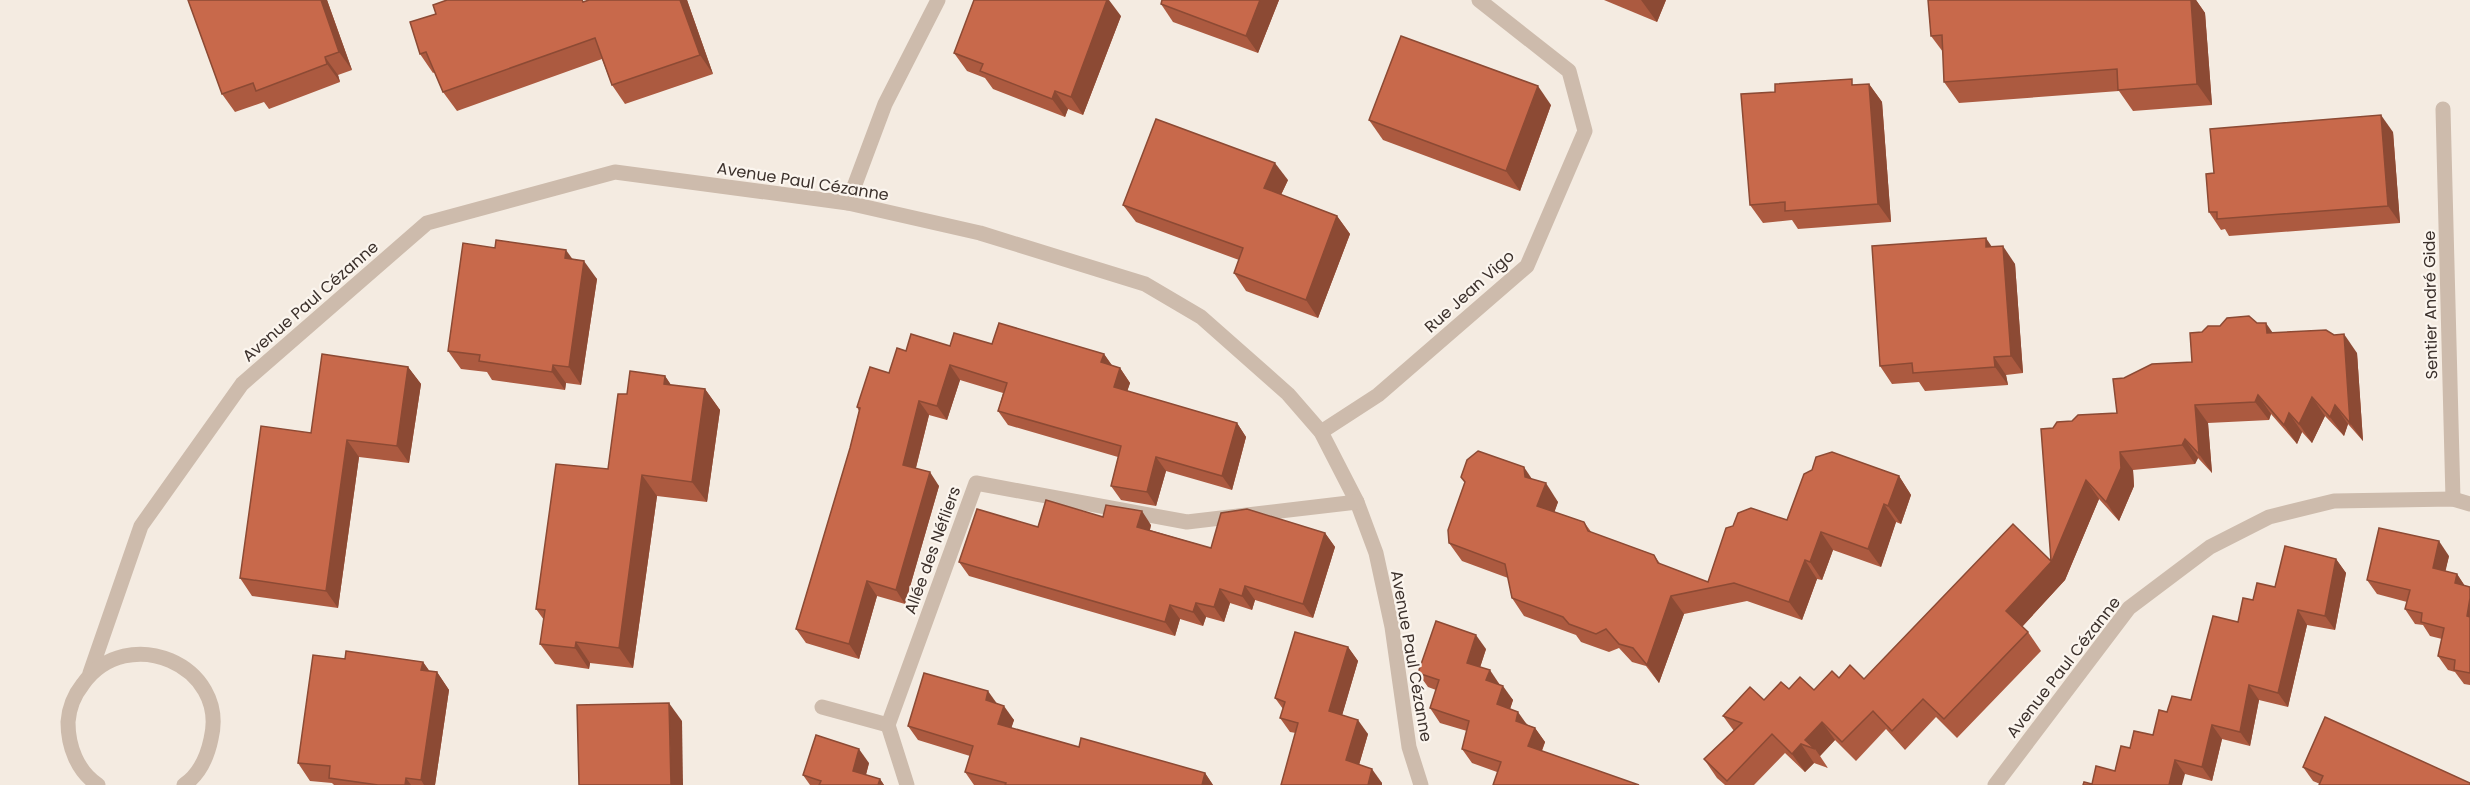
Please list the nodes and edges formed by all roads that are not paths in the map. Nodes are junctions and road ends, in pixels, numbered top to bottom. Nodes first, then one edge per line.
1 (938, 0) edge
2 (1479, 0) edge
3 (2443, 109) dead end
4 (848, 202) junction
5 (1321, 432) junction
6 (2453, 499) junction
7 (1357, 502) junction
8 (2470, 504) edge
9 (90, 673) junction
10 (822, 707) dead end
11 (888, 725) junction
12 (98, 785) edge
13 (184, 785) edge
14 (907, 785) edge
15 (1421, 785) edge
16 (1995, 785) edge

1 - 4 street
2 - 5 street, Rue Jean Vigo
3 - 6 street, Sentier André Gide
4 - 5 street, Avenue Paul Cézanne
4 - 9 street, Avenue Paul Cézanne
5 - 7 street, Avenue Paul Cézanne
6 - 8 street, Avenue Paul Cézanne
6 - 16 street, Avenue Paul Cézanne
7 - 11 street, Allée des Néfliers
7 - 15 street, Avenue Paul Cézanne
9 - 12 street
9 - 13 street
10 - 11 street
11 - 14 street

